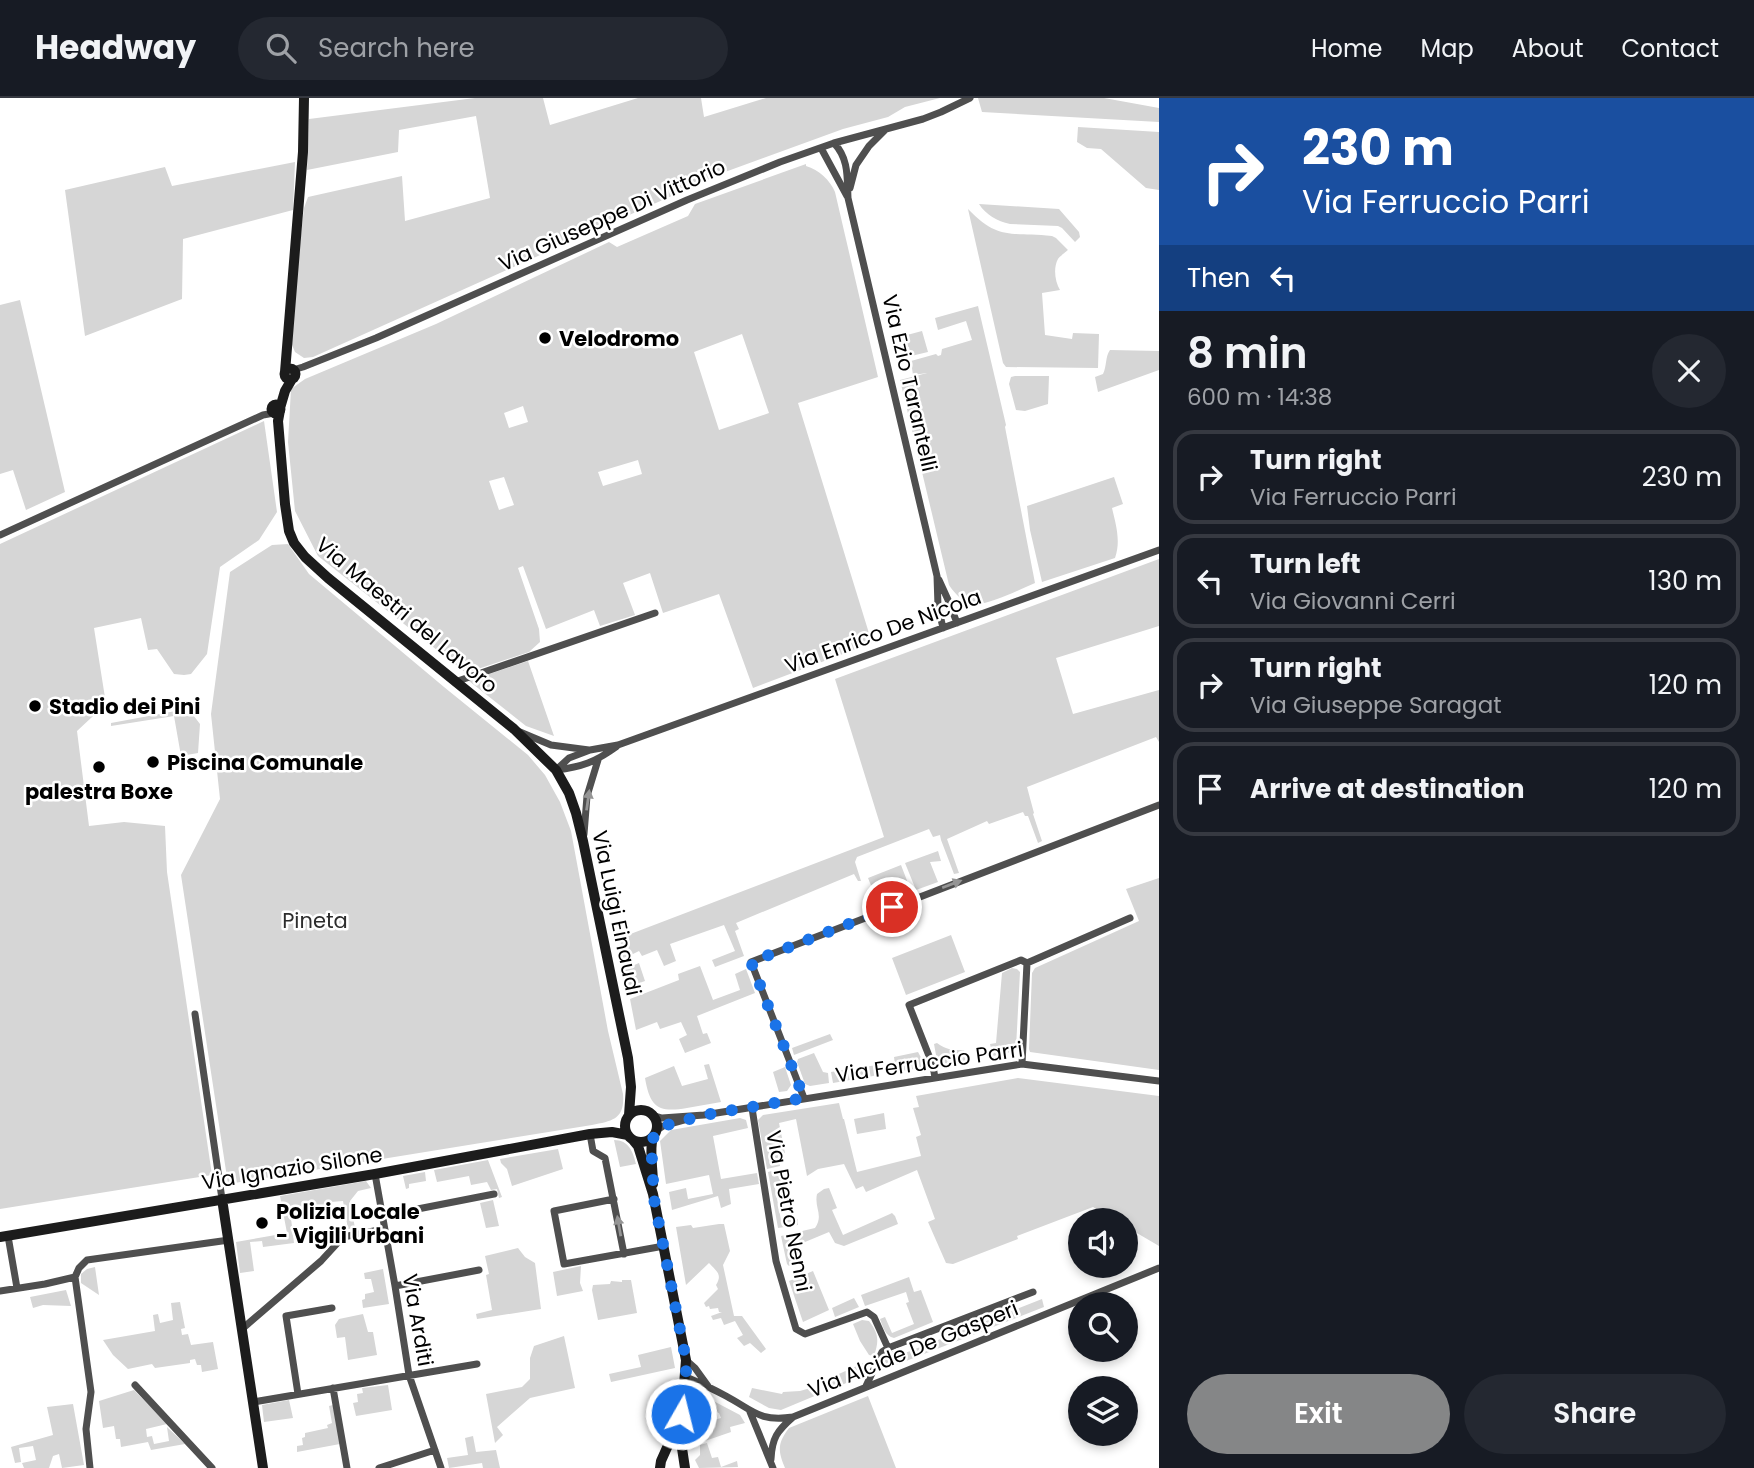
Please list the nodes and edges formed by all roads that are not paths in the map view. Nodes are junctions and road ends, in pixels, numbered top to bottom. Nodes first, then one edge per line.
1 (304, 98) edge
2 (970, 98) edge
3 (886, 129) junction
4 (834, 143) junction
5 (821, 148) junction
6 (848, 198) junction
7 (292, 373) junction
8 (275, 411) junction
9 (0, 535) edge
10 (1159, 550) edge
11 (937, 576) junction
12 (655, 613) dead end
13 (957, 624) junction
14 (943, 628) junction
15 (455, 681) junction
16 (514, 729) junction
17 (618, 745) junction
18 (590, 750) junction
19 (598, 760) junction
20 (555, 770) junction
21 (1159, 805) edge
22 (583, 841) junction
23 (1130, 918) dead end
24 (1027, 963) junction
25 (195, 1014) dead end
26 (1021, 1064) junction
27 (630, 1068) junction
28 (935, 1078) junction
29 (1159, 1081) edge
30 (804, 1098) junction
31 (752, 1108) junction
32 (652, 1114) junction
33 (704, 1115) junction
34 (627, 1118) junction
35 (655, 1133) junction
36 (590, 1134) junction
37 (630, 1138) junction
38 (375, 1174) junction
39 (494, 1194) dead end
40 (653, 1194) junction
41 (222, 1199) junction
42 (614, 1199) junction
43 (382, 1216) junction
44 (384, 1229) junction
45 (4, 1236) edge
46 (229, 1240) junction
47 (664, 1246) junction
48 (624, 1254) junction
49 (479, 1270) dead end
50 (1158, 1270) edge
51 (75, 1277) junction
52 (396, 1286) junction
53 (17, 1288) junction
54 (0, 1291) edge
55 (1033, 1292) dead end
56 (332, 1308) dead end
57 (242, 1329) junction
58 (888, 1348) junction
59 (686, 1360) junction
60 (477, 1364) dead end
61 (409, 1375) junction
62 (686, 1377) junction
63 (135, 1385) dead end
64 (709, 1387) junction
65 (866, 1387) junction
66 (333, 1388) junction
67 (298, 1394) junction
68 (683, 1401) junction
69 (253, 1402) junction
70 (750, 1412) junction
71 (681, 1414) junction
72 (793, 1417) junction
73 (435, 1450) junction
74 (772, 1466) edge
75 (90, 1468) edge
76 (212, 1468) edge
77 (263, 1468) edge
78 (347, 1468) edge
79 (379, 1468) edge
80 (441, 1468) edge
81 (662, 1468) edge
82 (683, 1468) edge

1 - 7 street
2 - 3 street, Via Giuseppe Di Vittorio
3 - 4 street, Via Giuseppe Di Vittorio
3 - 6 street
4 - 5 street, Via Giuseppe Di Vittorio
4 - 6 street
5 - 6 street
5 - 7 street, Via Giuseppe Di Vittorio
6 - 11 street, Via Ezio Tarantelli
7 - 8 street, Via Maestri del Lavoro
8 - 9 street
8 - 15 street, Via Maestri del Lavoro
10 - 13 street, Via Enrico De Nicola
11 - 13 street
11 - 14 street
12 - 15 street
13 - 14 street, Via Enrico De Nicola
14 - 17 street, Via Enrico De Nicola
15 - 16 street, Via Maestri del Lavoro
16 - 18 street
16 - 20 street, Via Maestri del Lavoro
17 - 18 street
17 - 19 street
18 - 20 street
19 - 20 street
22 -> 19 street
20 - 22 street, Via Luigi Einaudi
30 -> 21 street
22 - 27 street, Via Luigi Einaudi
23 - 24 street
24 - 26 street
24 - 28 street
25 - 41 street
26 - 28 street, Via Ferruccio Parri
26 - 29 street, Via Ferruccio Parri
27 - 32 street, Via Luigi Einaudi
27 - 34 street, Via Luigi Einaudi
28 - 30 street, Via Ferruccio Parri
30 - 31 street, Via Ferruccio Parri
31 - 33 street, Via Ferruccio Parri
31 - 58 street, Via Pietro Nenni
32 - 33 street, Via Ferruccio Parri
32 - 34 street
32 - 35 street
33 - 35 street, Via Ferruccio Parri
34 - 36 street, Via Ignazio Silone
34 - 37 street
35 - 37 street
35 - 40 street
36 - 37 street, Via Ignazio Silone
36 - 38 street, Via Ignazio Silone
36 - 42 street
37 - 40 street
38 - 41 street, Via Ignazio Silone
38 - 43 street, Via Arditi
39 - 43 street
40 - 47 street
41 - 45 street, Via Ignazio Silone
41 - 46 street
48 -> 42 street
42 - 48 street
43 - 44 street, Via Arditi
44 - 52 street, Via Arditi
44 - 57 street
45 - 53 street
46 - 51 street
46 - 57 street
47 - 48 street
47 - 59 street
49 - 52 street
50 - 65 street, Via Alcide De Gasperi
51 - 53 street
51 - 75 street
52 - 61 street, Via Arditi
53 - 54 street
55 - 58 street
56 - 67 street
57 - 69 street
58 - 65 street
59 - 62 street
59 - 64 street
60 - 61 street
61 - 66 street
61 - 73 street, Via Arditi
62 - 64 street, Via Alcide De Gasperi
62 - 68 street
63 - 76 street
64 - 68 street
64 - 70 street, Via Alcide De Gasperi
65 - 72 street, Via Alcide De Gasperi
66 - 67 street
66 - 78 street
67 - 69 street
68 - 71 street
69 - 77 street
70 - 72 street, Via Alcide De Gasperi
70 - 74 street
71 - 81 street
71 - 82 street
72 - 74 street
73 - 79 street
73 - 80 street, Via Arditi
81 - 82 street

